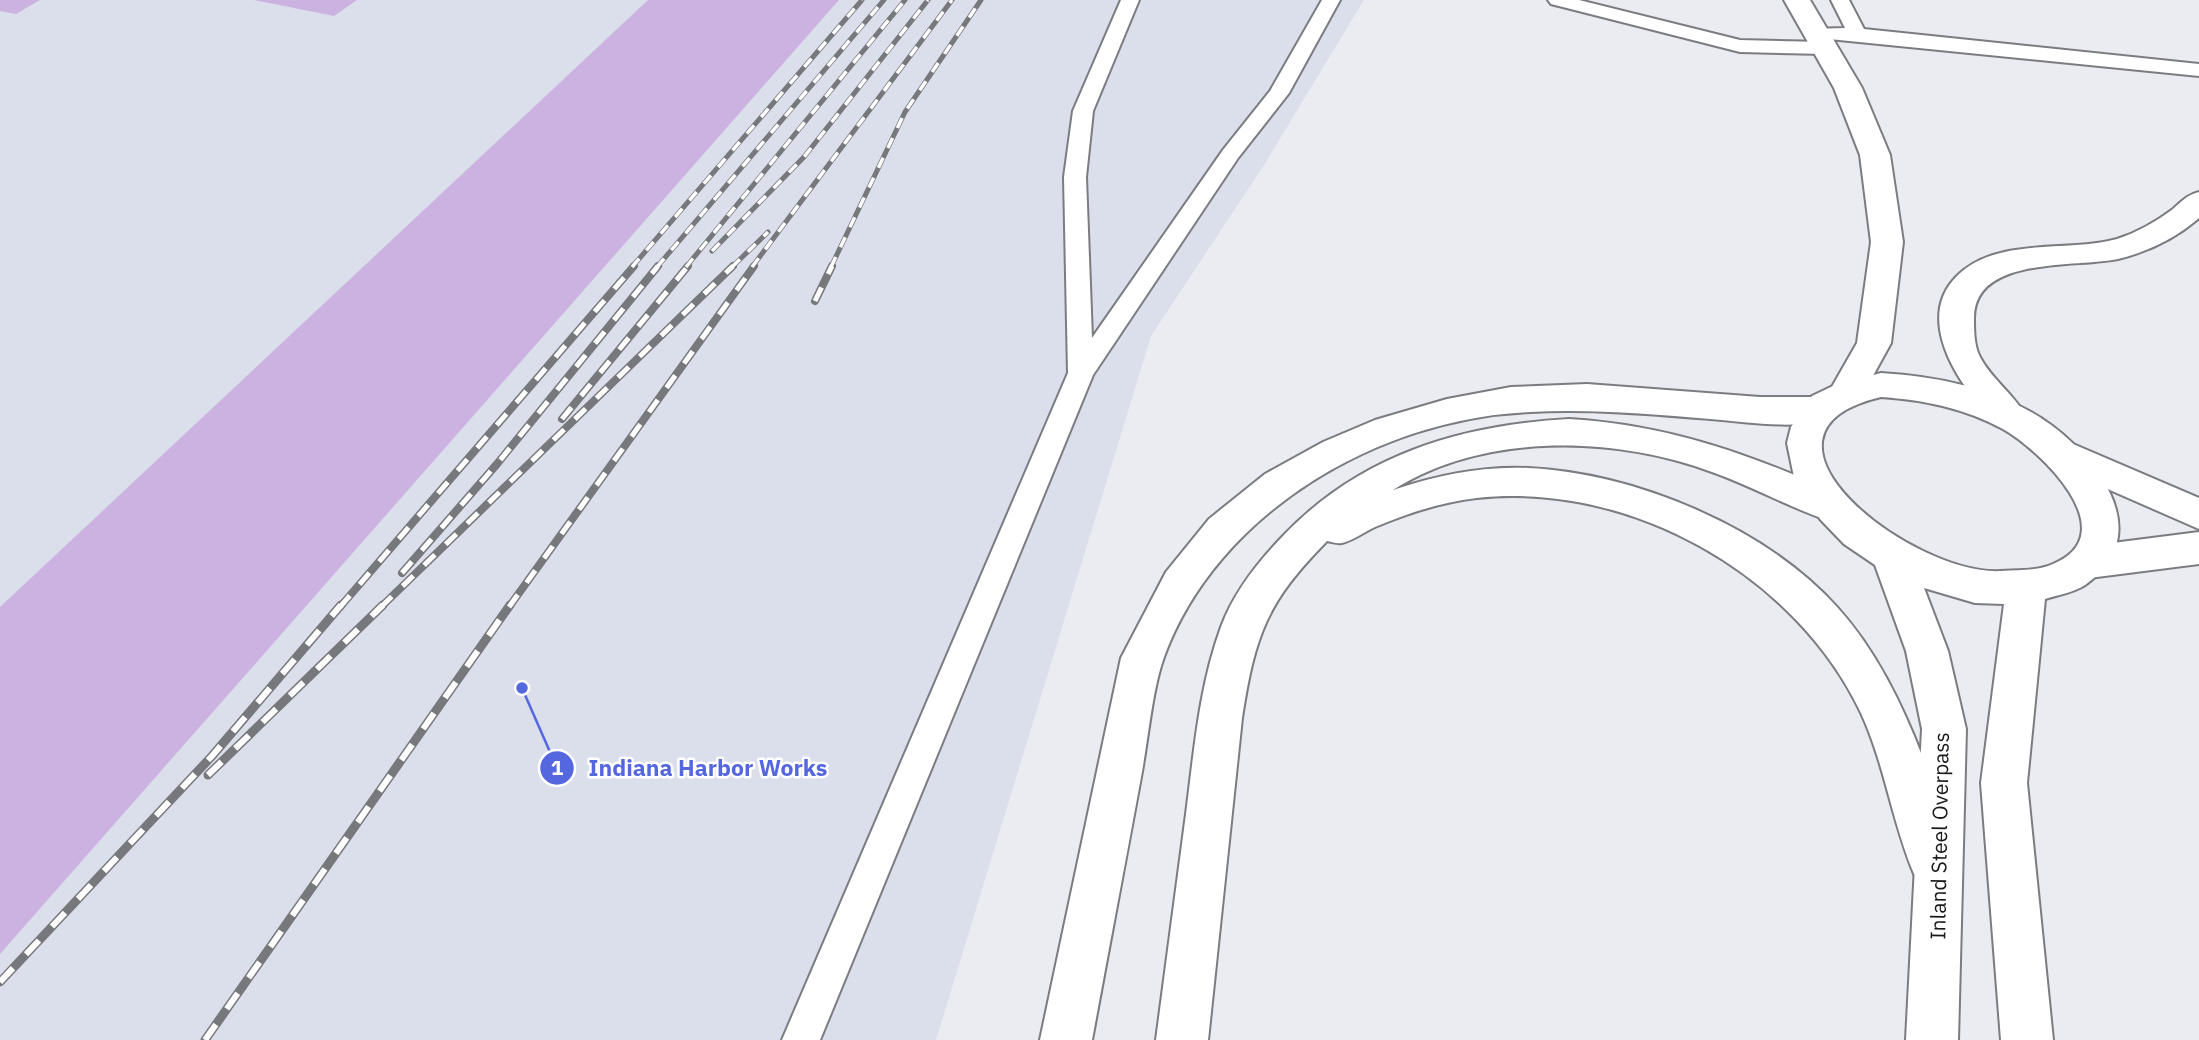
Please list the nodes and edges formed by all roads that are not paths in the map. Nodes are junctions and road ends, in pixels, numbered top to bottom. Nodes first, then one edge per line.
1 (1130, 0) edge
2 (1331, 0) edge
3 (1557, 0) edge
4 (1797, 0) edge
5 (1840, 0) edge
6 (1857, 34) junction
7 (1820, 40) junction
8 (2199, 70) edge
9 (2199, 201) edge
10 (1081, 373) junction
11 (1833, 401) junction
12 (2007, 415) junction
13 (2059, 452) junction
14 (1830, 506) junction
15 (2199, 514) edge
16 (2199, 548) edge
17 (1891, 555) junction
18 (2089, 562) junction
19 (2026, 589) junction
20 (1243, 625) junction
21 (1940, 895) junction
22 (802, 1040) edge
23 (1066, 1040) edge
24 (1182, 1040) edge
25 (1932, 1040) edge
26 (2027, 1040) edge

1 - 10 lane
2 - 10 lane
3 - 7 lane
4 - 7 street
5 - 6 lane
6 - 7 lane
6 - 8 lane
7 - 11 street
9 - 12 street
10 - 22 lane
11 - 12 street
11 - 14 street
11 - 23 street
12 - 13 street
13 - 15 street
13 - 18 street
14 - 17 street
14 - 20 street
16 - 18 street
17 - 19 street
17 - 21 street, Inland Steel Overpass
18 - 19 street
19 - 26 street
20 - 21 street
20 - 24 street
21 - 25 street, Inland Steel Overpass

